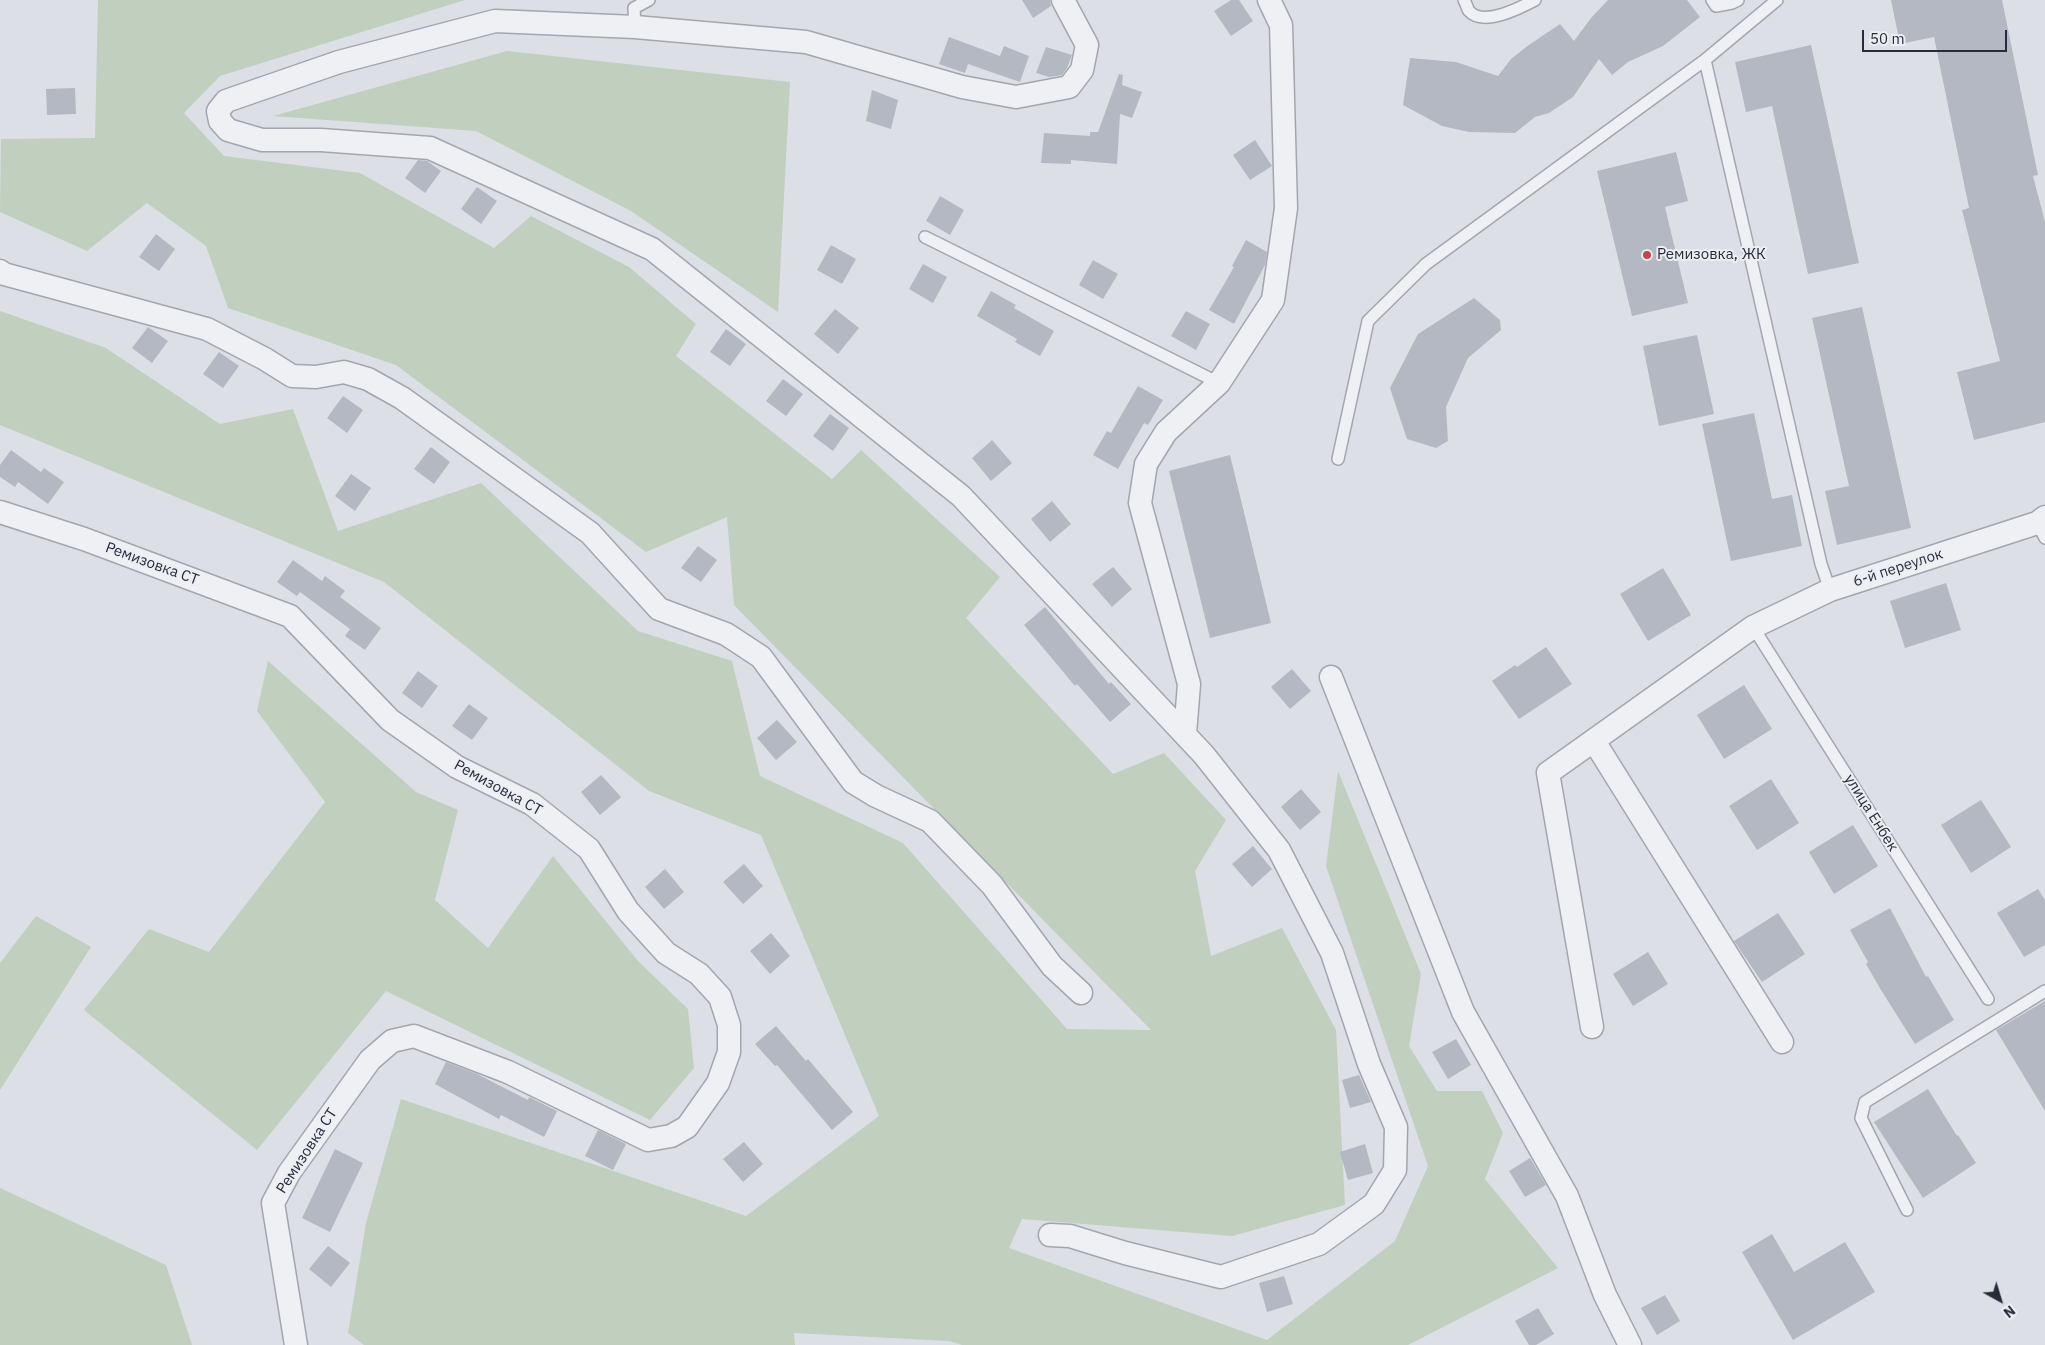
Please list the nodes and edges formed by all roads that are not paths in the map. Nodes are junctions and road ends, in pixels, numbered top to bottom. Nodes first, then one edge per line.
1 (649, 0) edge
2 (1062, 0) edge
3 (1269, 0) edge
4 (1464, 0) edge
5 (1534, 0) edge
6 (1712, 0) edge
7 (1738, 0) edge
8 (1777, 0) edge
9 (635, 27) junction
10 (1705, 60) junction
11 (925, 237) dead end
12 (0, 271) edge
13 (1219, 384) junction
14 (1338, 459) dead end
15 (0, 512) edge
16 (2042, 526) edge
17 (1830, 590) junction
18 (1753, 628) junction
19 (1331, 677) dead end
20 (1185, 734) junction
21 (1594, 741) junction
22 (2045, 992) edge
23 (1081, 993) dead end
24 (1988, 999) dead end
25 (1592, 1027) dead end
26 (1782, 1042) dead end
27 (1907, 1210) dead end
28 (1050, 1235) dead end
29 (296, 1345) edge
30 (1630, 1345) edge

1 - 9 lane
2 - 9 street
3 - 13 street
4 - 5 lane
6 - 7 lane
8 - 10 lane
9 - 20 street
10 - 14 lane
10 - 17 lane
11 - 13 lane
12 - 23 street
13 - 20 street
15 - 29 street, Ремизовка СТ
16 - 17 street, 6-й переулок
17 - 18 street, 6-й переулок
18 - 21 street, 6-й переулок
18 - 24 lane, улица Енбек
19 - 30 street
20 - 28 street
21 - 25 street, 6-й переулок
21 - 26 street
22 - 27 lane

